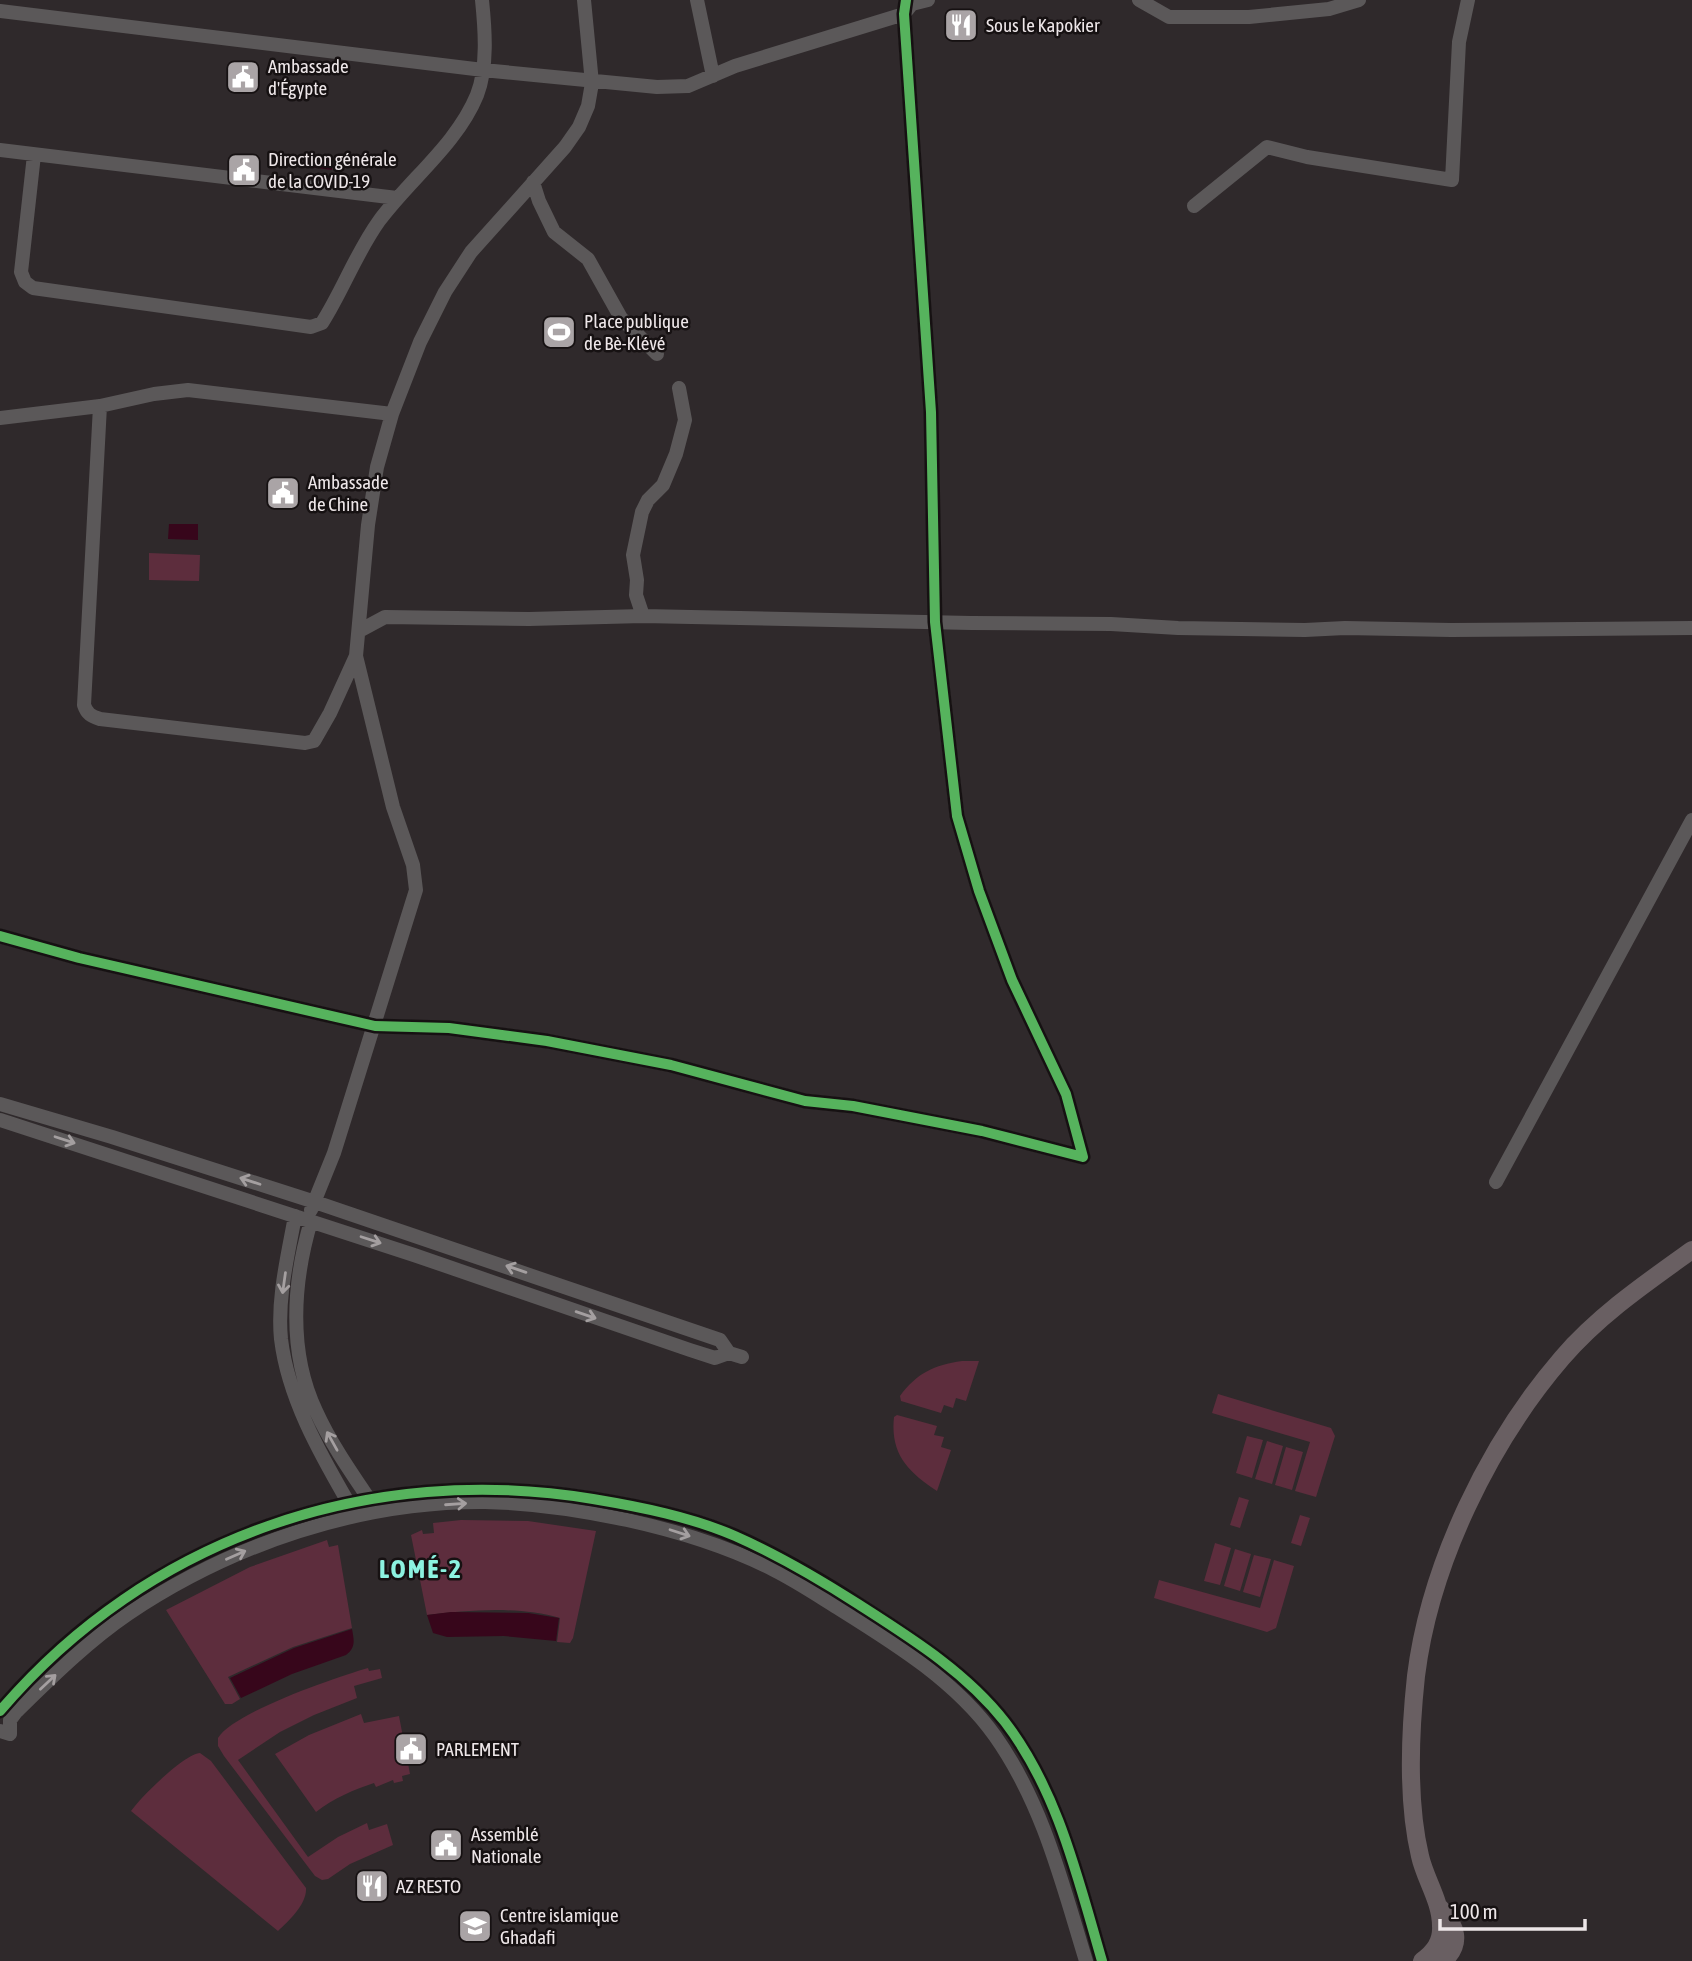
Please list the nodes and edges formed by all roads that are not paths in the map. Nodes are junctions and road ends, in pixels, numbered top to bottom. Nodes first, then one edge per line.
1 (482, 0) edge
2 (584, 0) edge
3 (697, 0) edge
4 (928, 0) edge
5 (1139, 0) edge
6 (1359, 0) edge
7 (1468, 0) edge
8 (905, 7) edge
9 (0, 11) edge
10 (483, 70) junction
11 (713, 76) junction
12 (593, 83) junction
13 (0, 150) edge
14 (34, 155) junction
15 (533, 182) junction
16 (397, 198) junction
17 (1194, 206) dead end
18 (657, 354) dead end
19 (679, 388) dead end
20 (100, 406) junction
21 (392, 414) junction
22 (0, 418) edge
23 (643, 616) junction
24 (935, 622) junction
25 (1692, 628) edge
26 (359, 631) junction
27 (356, 656) junction
28 (1692, 820) edge
29 (0, 936) edge
30 (375, 1026) junction
31 (0, 1104) edge
32 (38, 1115) junction
33 (0, 1120) edge
34 (34, 1130) junction
35 (1496, 1182) dead end
36 (315, 1202) junction
37 (304, 1218) junction
38 (1692, 1250) edge
39 (369, 1499) junction
40 (348, 1503) junction
41 (0, 1711) edge
42 (0, 1731) edge
43 (1439, 1908) junction
44 (1086, 1961) edge
45 (1102, 1961) edge
46 (1422, 1961) edge
47 (1443, 1961) edge

1 - 10 street
2 - 12 street
3 - 11 street
4 - 8 street
5 - 6 street
7 - 17 street
8 - 11 street
8 - 24 street
9 - 10 street
10 - 12 street
10 - 16 street
11 - 12 street
12 - 15 street
13 - 14 street
14 - 16 street
14 - 16 street
15 - 18 street
15 - 21 street
19 - 23 street
20 - 21 street
20 - 22 street
20 - 27 street
21 - 26 street
23 - 24 street
23 - 26 street
24 - 25 street
24 - 30 street
26 - 27 street
27 - 30 street
28 - 35 street
29 - 30 street
30 - 36 street
31 - 32 street
32 - 34 street
36 -> 32 street
33 - 34 street
34 -> 37 street
36 - 37 street
37 -> 36 street
39 -> 37 street
37 -> 40 street
38 - 43 main road
39 - 40 street
39 - 45 street
40 - 41 street
42 -> 44 street
43 - 46 main road
43 - 47 main road

